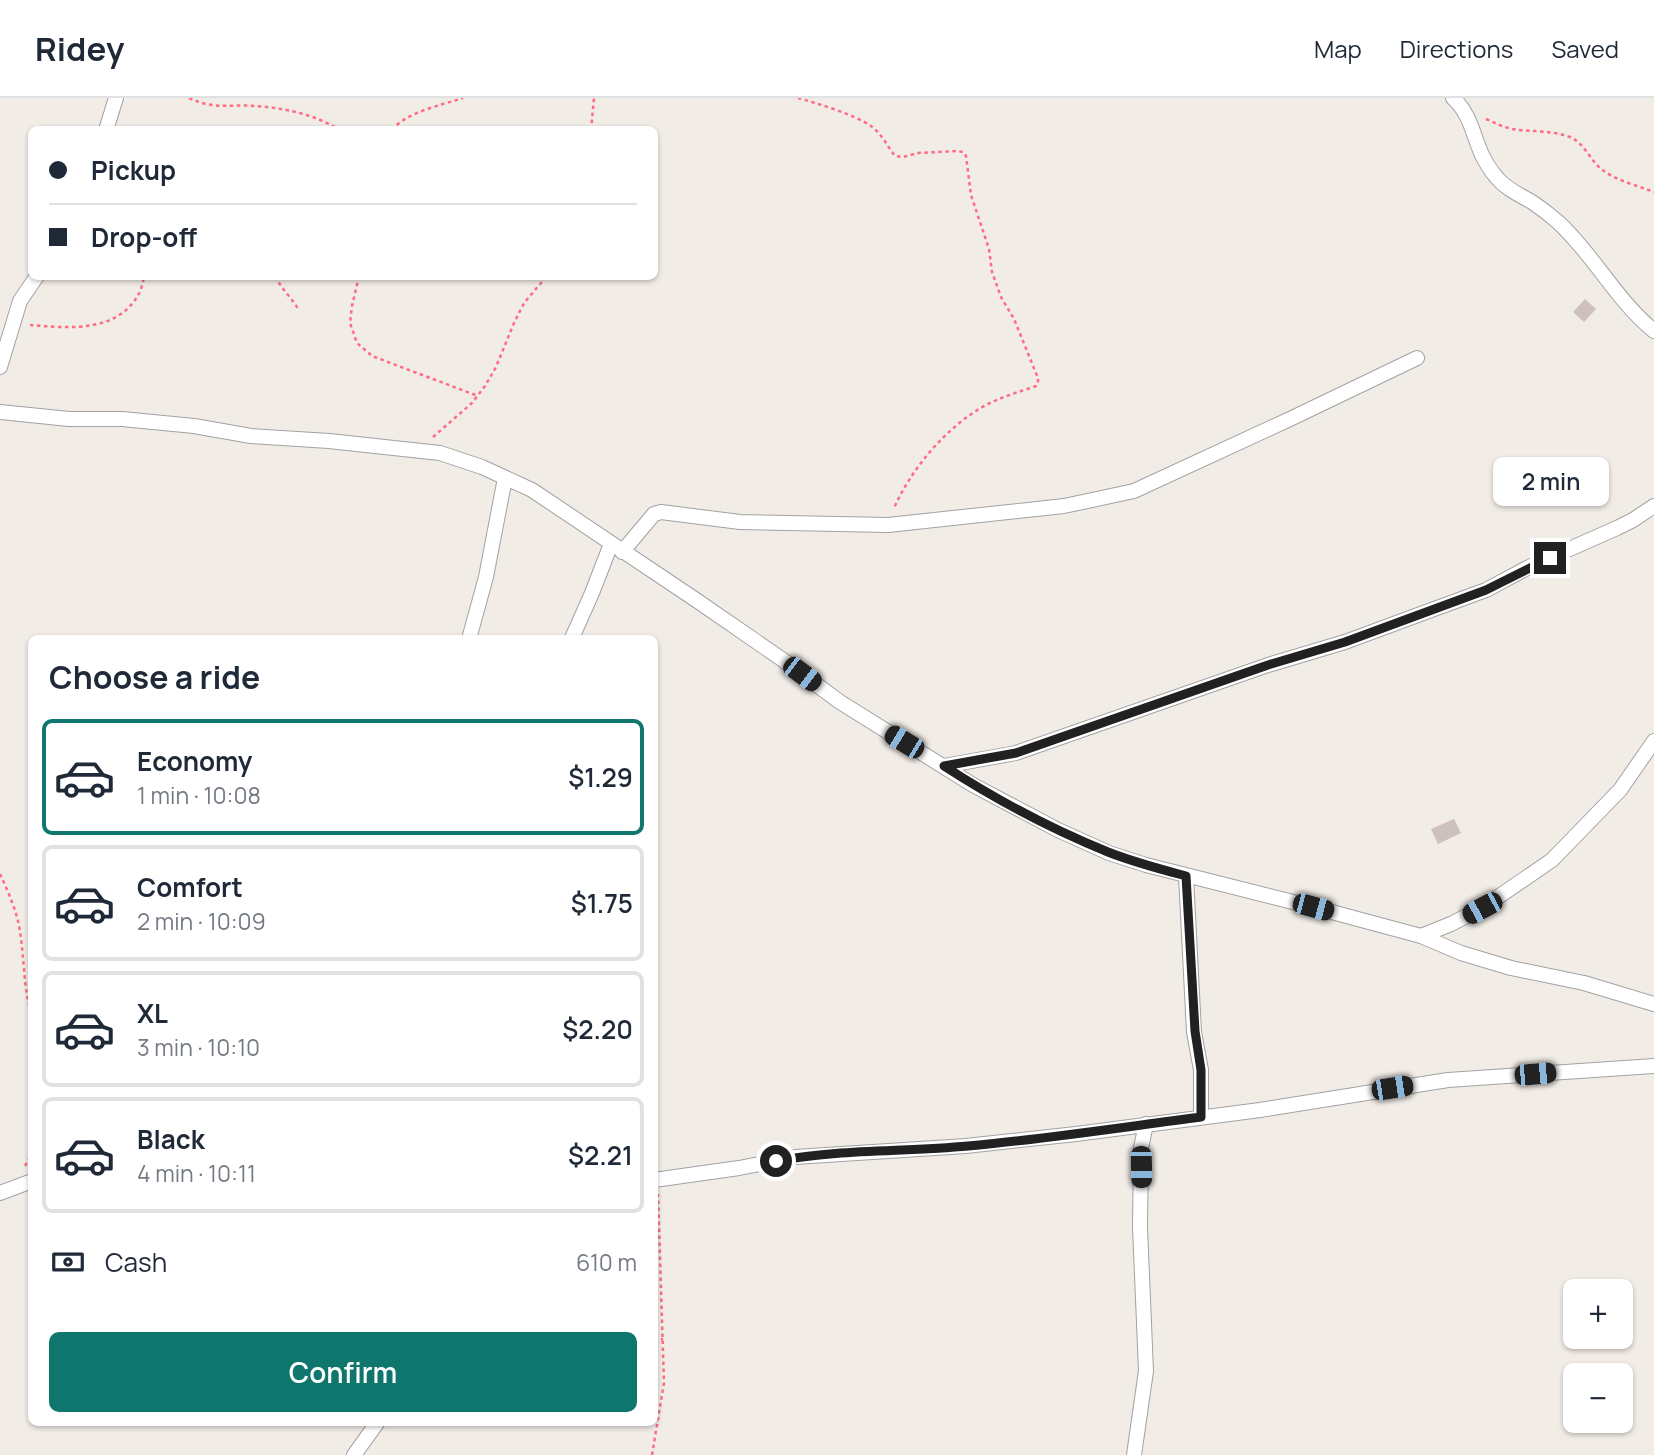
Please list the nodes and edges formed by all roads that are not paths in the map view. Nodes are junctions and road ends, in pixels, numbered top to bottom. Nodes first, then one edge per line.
1 (116, 98) edge
2 (1457, 102) edge
3 (107, 126) edge
4 (34, 280) edge
5 (1654, 331) edge
6 (1416, 358) dead end
7 (0, 367) edge
8 (0, 412) edge
9 (505, 478) junction
10 (1654, 506) edge
11 (616, 548) junction
12 (470, 635) edge
13 (573, 635) edge
14 (1654, 741) edge
15 (944, 766) junction
16 (1186, 876) junction
17 (1421, 936) junction
18 (1654, 1004) edge
19 (1654, 1066) edge
20 (1201, 1117) junction
21 (1146, 1124) junction
22 (658, 1180) edge
23 (28, 1182) edge
24 (0, 1193) edge
25 (375, 1426) edge
26 (354, 1455) edge
27 (1134, 1455) edge

1 - 3 street
2 - 5 street
4 - 7 street
6 - 11 street
8 - 9 street
9 - 11 street
9 - 12 street
10 - 15 street
11 - 13 street
11 - 15 street
14 - 17 street
15 - 16 street
16 - 17 street
16 - 20 street
17 - 18 street
19 - 20 street
20 - 21 street
21 - 22 street
21 - 27 street
23 - 24 street
25 - 26 street

